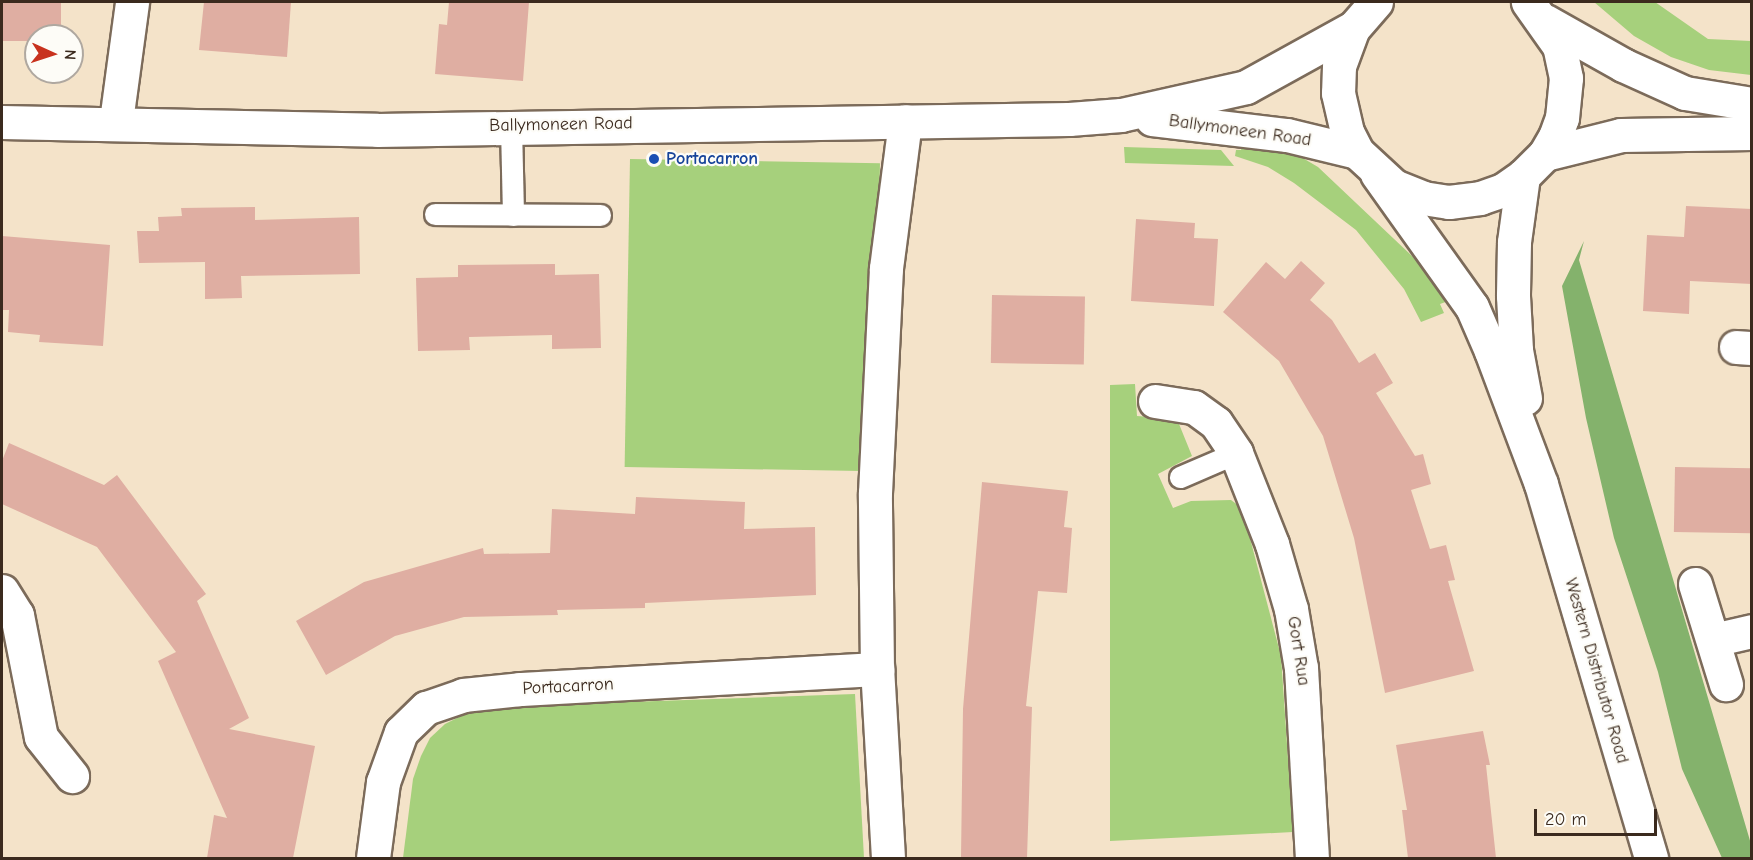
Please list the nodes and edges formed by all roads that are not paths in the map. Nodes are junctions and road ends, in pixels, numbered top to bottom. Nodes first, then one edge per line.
1 (132, 2) edge
2 (1367, 10) edge
3 (1537, 11) edge
4 (1752, 104) edge
5 (1121, 115) junction
6 (116, 121) junction
7 (905, 121) junction
8 (2, 122) edge
9 (511, 126) junction
10 (1752, 133) edge
11 (1367, 163) junction
12 (1534, 165) junction
13 (435, 213) dead end
14 (513, 215) junction
15 (600, 215) dead end
16 (1155, 400) dead end
17 (1236, 453) junction
18 (1180, 477) dead end
19 (1541, 484) junction
20 (1695, 584) dead end
21 (2, 591) edge
22 (1752, 631) edge
23 (1713, 640) junction
24 (877, 669) junction
25 (1726, 684) dead end
26 (72, 776) dead end
27 (373, 858) edge
28 (888, 858) edge
29 (1312, 858) edge
30 (1651, 858) edge

1 - 6 street
2 - 5 street, Ballymoneen Road
2 - 11 street, Western Distributor Road
3 - 4 street
3 - 12 street, Western Distributor Road
5 - 7 street, Ballymoneen Road
5 - 11 street, Ballymoneen Road
6 - 8 street, Ballymoneen Road
6 - 9 street, Ballymoneen Road
7 - 9 street, Ballymoneen Road
7 - 24 street
9 - 14 lane
10 - 12 street
11 - 12 street, Ballymoneen Road
11 - 19 street, Western Distributor Road
12 - 19 street, Western Distributor Road
13 - 14 lane
14 - 15 lane
16 - 17 street, Gort Rua
17 - 18 lane
17 - 29 street, Gort Rua
19 - 30 street, Western Distributor Road
20 - 23 street
21 - 26 street
22 - 23 street
23 - 25 street
24 - 27 street, Portacarron
24 - 28 street

